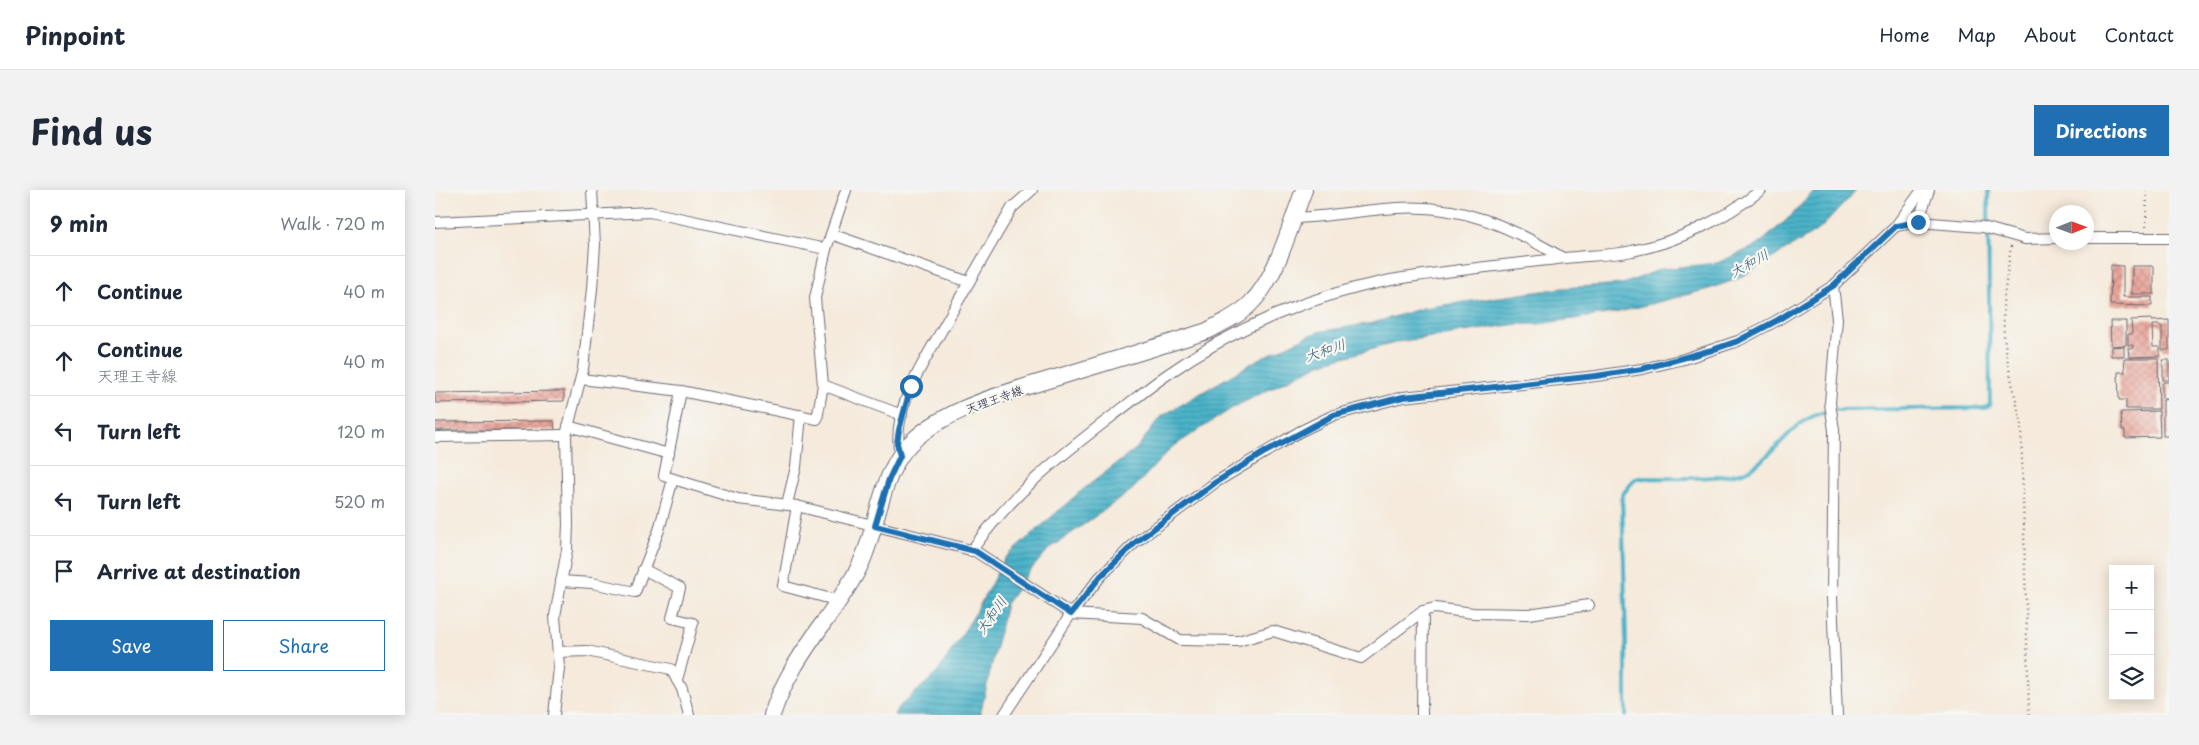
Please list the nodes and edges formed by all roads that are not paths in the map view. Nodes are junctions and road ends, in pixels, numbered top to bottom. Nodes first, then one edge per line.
1 (592, 190) edge
2 (846, 190) edge
3 (1032, 190) edge
4 (1304, 190) edge
5 (1761, 190) edge
6 (1922, 190) edge
7 (1929, 190) edge
8 (594, 214) junction
9 (1293, 218) junction
10 (435, 222) edge
11 (1918, 222) junction
12 (1896, 226) junction
13 (831, 234) junction
14 (2049, 238) edge
15 (2094, 238) edge
16 (2169, 238) edge
17 (826, 249) junction
18 (1563, 258) junction
19 (969, 282) junction
20 (1833, 286) junction
21 (581, 379) junction
22 (823, 385) junction
23 (681, 391) junction
24 (801, 415) junction
25 (902, 415) junction
26 (567, 430) junction
27 (435, 437) edge
28 (669, 454) junction
29 (900, 456) junction
30 (673, 479) junction
31 (792, 505) junction
32 (875, 526) junction
33 (973, 551) junction
34 (643, 570) junction
35 (561, 581) junction
36 (839, 600) junction
37 (1589, 605) dead end
38 (1423, 610) junction
39 (1070, 613) junction
40 (558, 652) junction
41 (677, 680) junction
42 (554, 715) edge
43 (689, 715) edge
44 (772, 715) edge
45 (1005, 715) edge
46 (1422, 715) edge
47 (1837, 715) edge

1 - 8 street
2 - 13 street
3 - 19 street
4 - 9 main road, 天理王寺線
5 - 18 street
6 - 12 street
7 - 11 street
8 - 10 street
8 - 17 street
8 - 21 street
9 - 18 street
9 - 29 main road, 天理王寺線
11 - 12 street
11 - 14 street
12 - 20 street
13 - 17 street
13 - 19 street
15 - 16 street
17 - 22 street
18 - 33 street
19 - 25 street
20 - 39 street
20 - 47 street
21 - 23 street
21 - 26 street
22 - 24 street
22 - 25 street
23 - 24 street
23 - 28 street
24 - 31 street
25 - 29 street
26 - 27 street
26 - 28 street
26 - 35 street
28 - 30 street
29 - 32 main road, 天理王寺線
30 - 31 street
30 - 34 street
31 - 32 street
31 - 36 street
32 - 33 street
32 - 36 main road, 天理王寺線
33 - 39 street
34 - 35 street
34 - 41 street
35 - 40 street
36 - 44 main road, 天理王寺線
37 - 38 street
38 - 39 street
38 - 46 street
39 - 45 street
40 - 41 street
40 - 42 street
41 - 43 street

